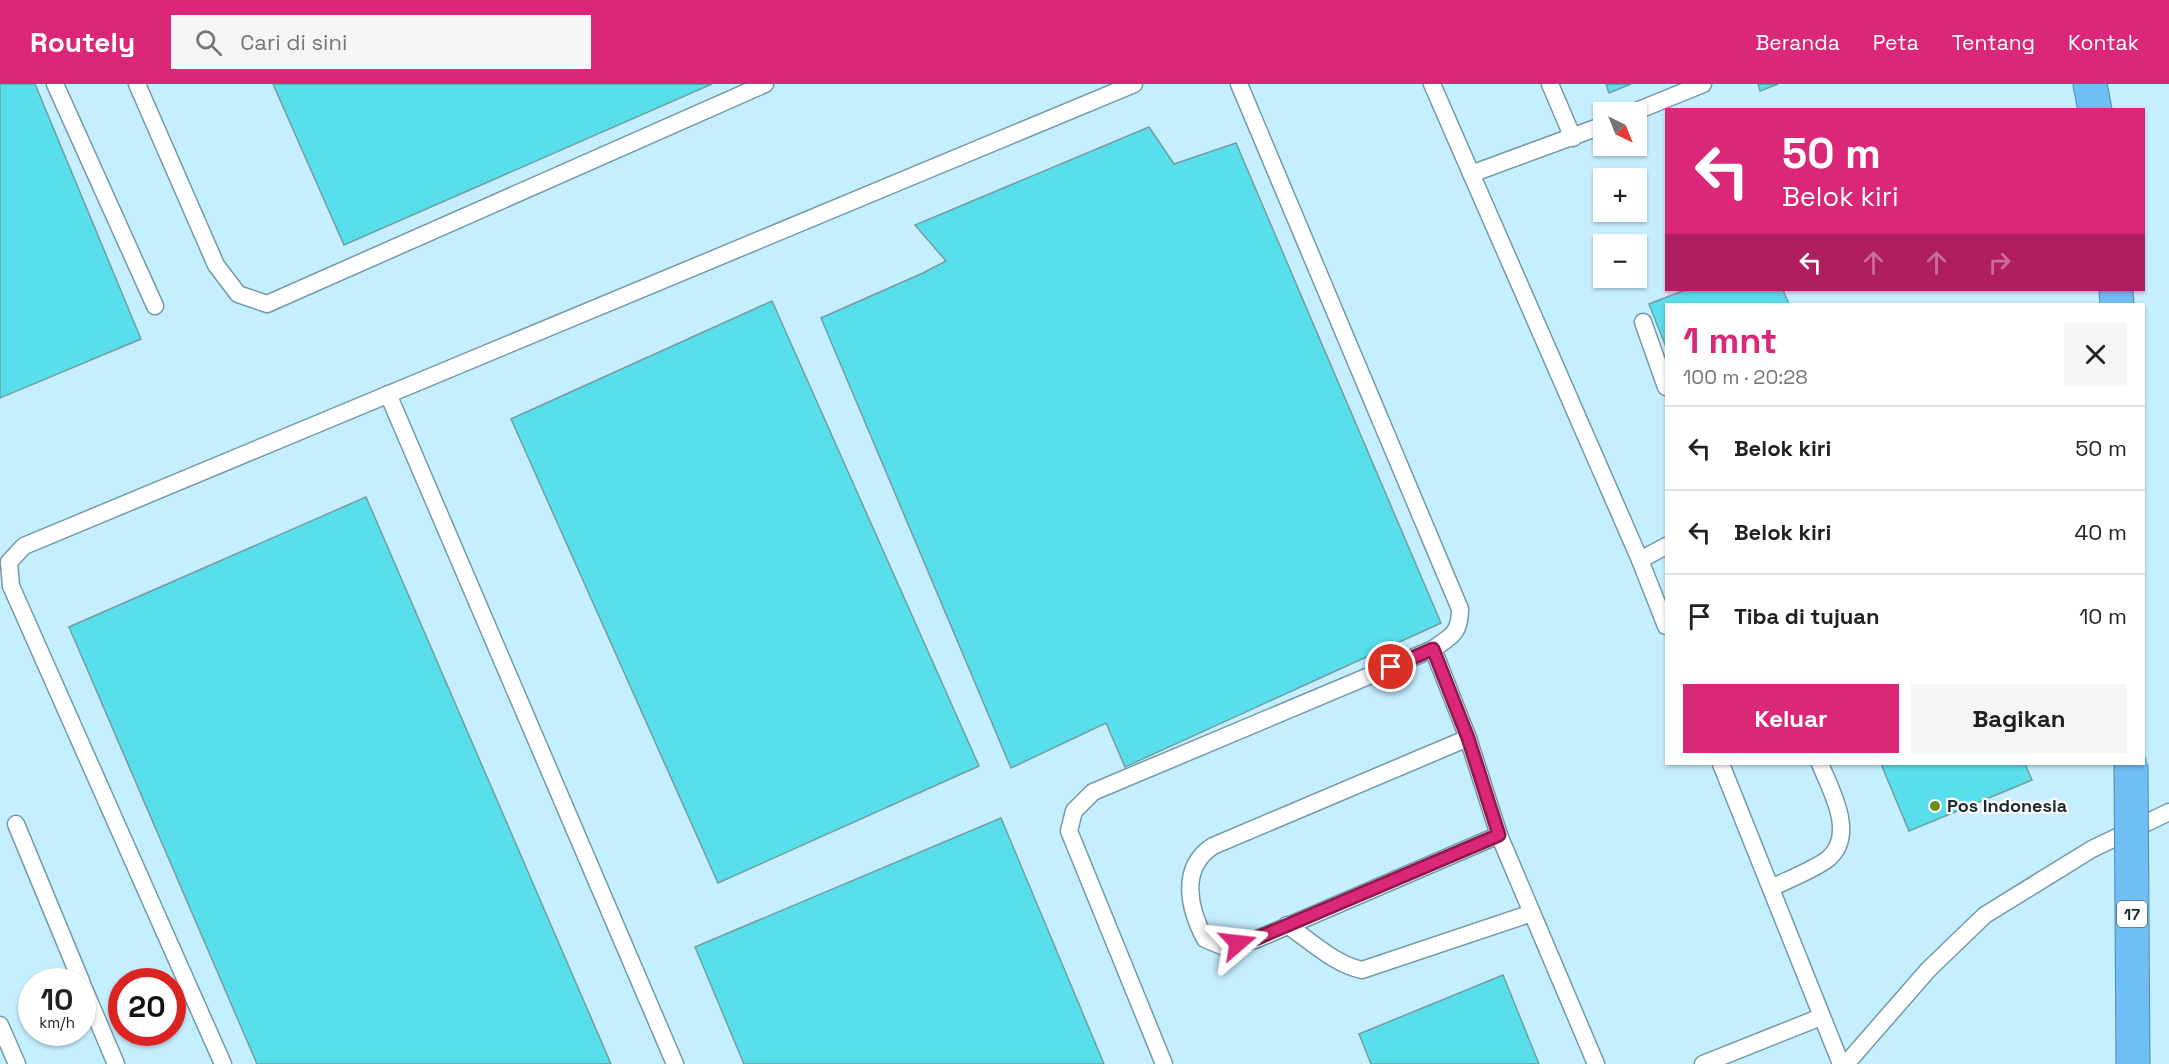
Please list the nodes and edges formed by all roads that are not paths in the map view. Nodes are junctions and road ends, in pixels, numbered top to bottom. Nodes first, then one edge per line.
1 (55, 84) edge
2 (137, 84) edge
3 (765, 84) edge
4 (1134, 84) edge
5 (1239, 84) edge
6 (1432, 84) edge
7 (1550, 84) edge
8 (1703, 84) edge
9 (2090, 84) edge
10 (1647, 107) edge
11 (2095, 108) edge
12 (1593, 130) edge
13 (1573, 138) junction
14 (1471, 174) junction
15 (156, 306) dead end
16 (1643, 322) dead end
17 (1665, 384) edge
18 (388, 394) junction
19 (1665, 547) edge
20 (1640, 560) junction
21 (1665, 623) edge
22 (1433, 649) junction
23 (1468, 738) junction
24 (1721, 765) edge
25 (1820, 765) edge
26 (2131, 765) edge
27 (2169, 812) edge
28 (16, 824) dead end
29 (1499, 835) junction
30 (1771, 888) junction
31 (1532, 913) junction
32 (1287, 925) junction
33 (76, 968) edge
34 (96, 1016) edge
35 (1821, 1017) junction
36 (0, 1025) edge
37 (17, 1064) edge
38 (116, 1064) edge
39 (223, 1064) edge
40 (675, 1064) edge
41 (1164, 1064) edge
42 (1596, 1064) edge
43 (1703, 1064) edge
44 (1841, 1064) edge
45 (1846, 1064) edge
46 (2133, 1064) edge

1 - 15 lane
2 - 3 lane
4 - 18 lane
5 - 22 lane
6 - 14 lane
7 - 13 lane
8 - 10 lane
9 - 11 highway
12 - 13 lane
13 - 14 lane
14 - 20 lane
16 - 17 lane
18 - 39 lane
18 - 40 lane
19 - 20 lane
20 - 21 lane
22 - 23 lane
22 - 41 lane
23 - 29 lane
23 - 32 lane
24 - 30 lane
25 - 30 lane
26 - 46 highway, 17, bridge
27 - 45 lane
28 - 33 lane
29 - 31 lane
29 - 32 lane
30 - 35 lane
31 - 32 lane
31 - 42 lane
34 - 38 lane
35 - 43 lane
35 - 44 lane
36 - 37 lane

